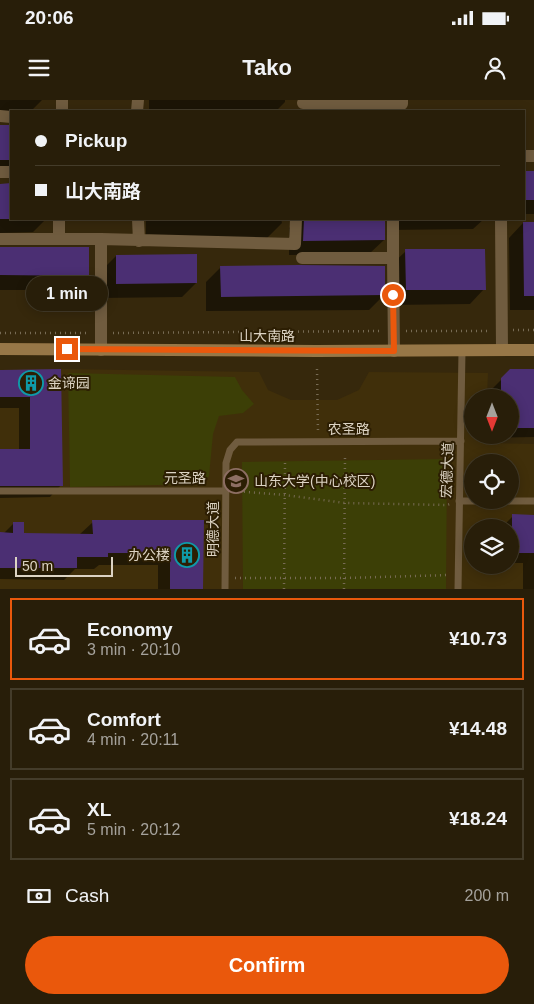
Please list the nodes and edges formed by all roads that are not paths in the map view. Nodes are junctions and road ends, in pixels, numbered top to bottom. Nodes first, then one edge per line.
1 (298, 105) edge
2 (395, 105) edge
3 (59, 220) edge
4 (138, 220) edge
5 (296, 220) edge
6 (393, 220) edge
7 (501, 220) edge
8 (0, 239) edge
9 (59, 239) junction
10 (101, 240) junction
11 (139, 240) junction
12 (302, 258) dead end
13 (393, 258) junction
14 (0, 349) edge
15 (101, 350) junction
16 (502, 350) junction
17 (534, 350) edge
18 (394, 351) junction
19 (462, 351) junction
20 (461, 441) junction
21 (237, 442) joint
22 (225, 490) junction
23 (0, 491) edge
24 (459, 501) junction
25 (534, 501) edge
26 (225, 589) edge
27 (458, 589) edge

1 - 2 street
3 - 9 street
4 - 11 street
5 - 11 street
6 - 13 street
7 - 16 street
8 - 9 street
9 - 10 street
10 - 11 street
10 - 15 street
12 - 13 street
13 - 18 street
14 - 15 main road, 山大南路
15 - 18 main road, 山大南路
16 - 17 main road, 山大南路
16 - 19 main road, 山大南路
18 - 19 main road, 山大南路
19 - 20 lane, 宏德大道
20 - 21 lane, 农圣路
20 - 24 lane, 宏德大道
21 - 22 lane, 明德大道
22 - 23 lane, 元圣路
22 - 26 lane, 明德大道
24 - 25 lane
24 - 27 lane, 宏德大道

